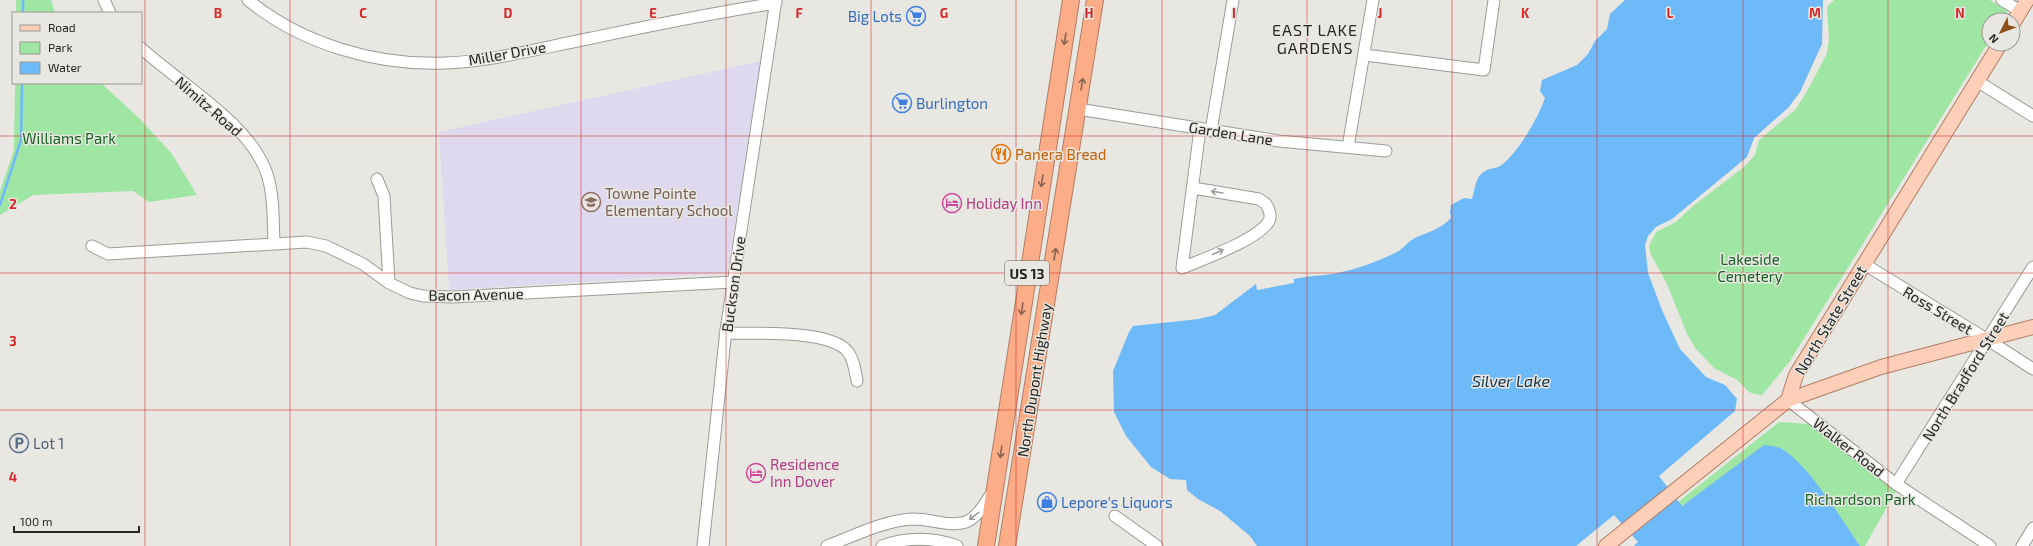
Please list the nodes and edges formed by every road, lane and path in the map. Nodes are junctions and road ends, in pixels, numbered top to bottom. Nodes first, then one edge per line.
1 (104, 0) edge
2 (248, 0) edge
3 (1071, 0) edge
4 (1095, 0) edge
5 (1233, 0) edge
6 (1373, 0) edge
7 (1494, 0) edge
8 (2002, 0) edge
9 (776, 1) edge
10 (2020, 11) edge
11 (110, 12) edge
12 (142, 49) edge
13 (1995, 52) edge
14 (1365, 55) junction
15 (1977, 81) junction
16 (1078, 109) junction
17 (2033, 116) edge
18 (1206, 130) junction
19 (1348, 147) junction
20 (1386, 151) dead end
21 (377, 179) dead end
22 (1193, 188) junction
23 (274, 244) junction
24 (92, 246) dead end
25 (1864, 264) junction
26 (2033, 267) edge
27 (732, 282) junction
28 (389, 283) junction
29 (2033, 327) edge
30 (725, 333) junction
31 (1988, 340) junction
32 (2033, 369) edge
33 (857, 381) dead end
34 (1788, 400) junction
35 (1004, 428) junction
36 (1896, 484) junction
37 (996, 485) junction
38 (1016, 492) junction
39 (1114, 516) dead end
40 (2033, 528) edge
41 (703, 546) edge
42 (827, 546) edge
43 (882, 546) edge
44 (957, 546) edge
45 (986, 546) edge
46 (1007, 546) edge
47 (1155, 546) edge
48 (1606, 546) edge
49 (1990, 546) edge
50 (2022, 546) edge

1 - 11 street
2 - 9 street, Miller Drive
3 -> 35 highway, North Dupont Highway / US 13
16 -> 4 highway, North Dupont Highway / US 13
5 - 18 street
6 - 14 street
7 - 14 street
8 - 10 street
9 - 27 street, Buckson Drive
12 - 23 street, Nimitz Road
13 - 15 main road, North State Street
14 - 19 street
15 - 17 street
15 - 25 main road, North State Street
16 - 18 street, Garden Lane
38 -> 16 highway, North Dupont Highway / US 13
18 - 19 street, Garden Lane
18 - 22 street
19 - 20 street, Garden Lane
21 - 28 street
22 -> 22 street
23 - 24 street, Bacon Avenue
23 - 28 street, Bacon Avenue
25 - 31 street, Ross Street
25 - 34 main road, North State Street
26 - 31 street, North Bradford Street
27 - 28 street, Bacon Avenue
27 - 30 street, Buckson Drive
29 - 31 main road
30 - 33 street
30 - 41 street, Buckson Drive
31 - 32 street, Ross Street
31 - 34 main road
31 - 36 street, North Bradford Street
34 - 36 street, Walker Road
34 - 48 main road
35 -> 37 highway, North Dupont Highway / US 13
35 - 38 highway
36 - 49 street, Walker Road
37 -> 42 street
37 - 45 highway, North Dupont Highway / US 13
38 - 46 highway, North Dupont Highway / US 13
39 - 47 street
40 - 50 street
43 - 44 street

